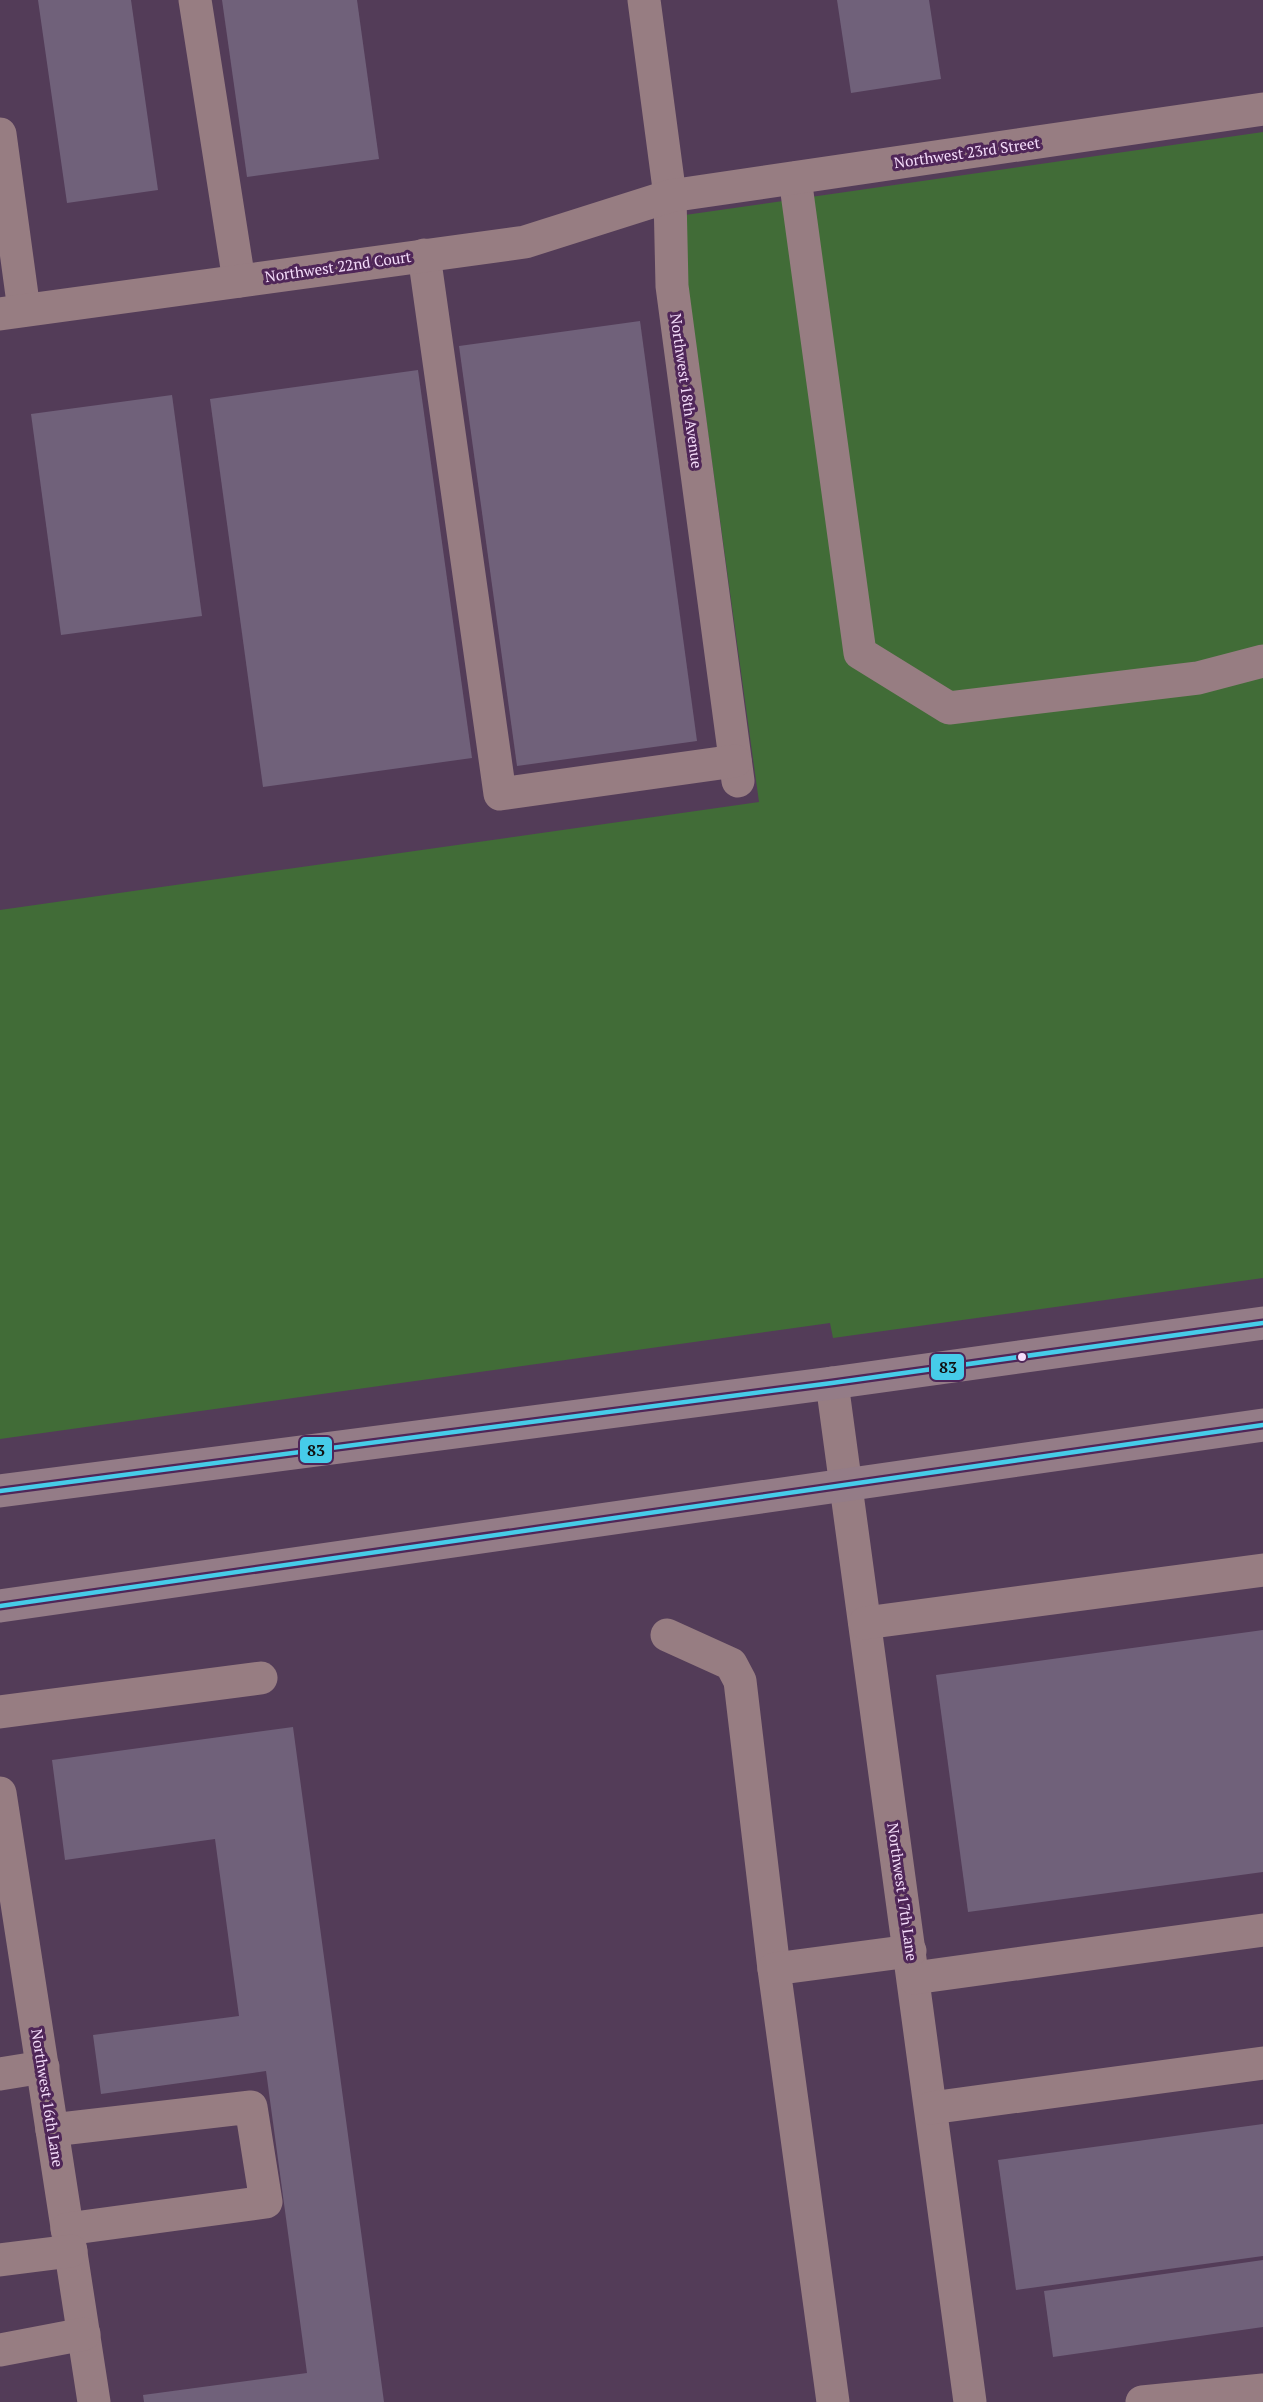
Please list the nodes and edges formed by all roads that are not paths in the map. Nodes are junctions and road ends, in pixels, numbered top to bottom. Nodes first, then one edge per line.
1 (195, 0) edge
2 (644, 0) edge
3 (1263, 109) edge
4 (0, 134) edge
5 (795, 178) junction
6 (670, 196) junction
7 (424, 255) junction
8 (239, 281) junction
9 (12, 312) edge
10 (1263, 661) edge
11 (1263, 1323) edge
12 (832, 1383) junction
13 (1263, 1425) edge
14 (846, 1485) junction
15 (0, 1491) edge
16 (1263, 1570) edge
17 (0, 1606) edge
18 (865, 1623) junction
19 (667, 1635) dead end
20 (261, 1678) dead end
21 (0, 1712) edge
22 (0, 1793) edge
23 (1263, 1930) edge
24 (912, 1964) junction
25 (774, 1969) junction
26 (1263, 2063) edge
27 (42, 2067) junction
28 (0, 2074) edge
29 (931, 2108) junction
30 (52, 2130) junction
31 (69, 2240) junction
32 (0, 2260) edge
33 (84, 2334) junction
34 (0, 2350) edge
35 (1263, 2390) edge
36 (94, 2402) edge
37 (833, 2402) edge
38 (970, 2402) edge
39 (1142, 2402) edge

1 - 8 street
2 - 6 street, Northwest 18th Avenue
3 - 5 street, Northwest 23rd Street
4 - 9 street
5 - 6 street, Northwest 23rd Street
5 - 10 street
6 - 7 street, Northwest 22nd Court
6 - 7 street, Northwest 18th Avenue
7 - 8 street, Northwest 22nd Court
8 - 9 street, Northwest 22nd Court
11 - 12 main road
12 - 14 street, Northwest 17th Lane
12 - 15 main road
13 - 14 main road
14 - 17 main road
14 - 18 street, Northwest 17th Lane
16 - 18 street
18 - 24 street, Northwest 17th Lane
19 - 25 street
20 - 21 street
22 - 27 street, Northwest 16th Lane
23 - 24 street
24 - 25 street
24 - 29 street, Northwest 17th Lane
25 - 37 street
26 - 29 street
27 - 28 street
27 - 30 street, Northwest 16th Lane
29 - 38 street, Northwest 17th Lane
30 - 31 street, Northwest 16th Lane
30 - 31 street
31 - 32 street
31 - 33 street, Northwest 16th Lane
33 - 34 street
33 - 36 street, Northwest 16th Lane
35 - 39 street

